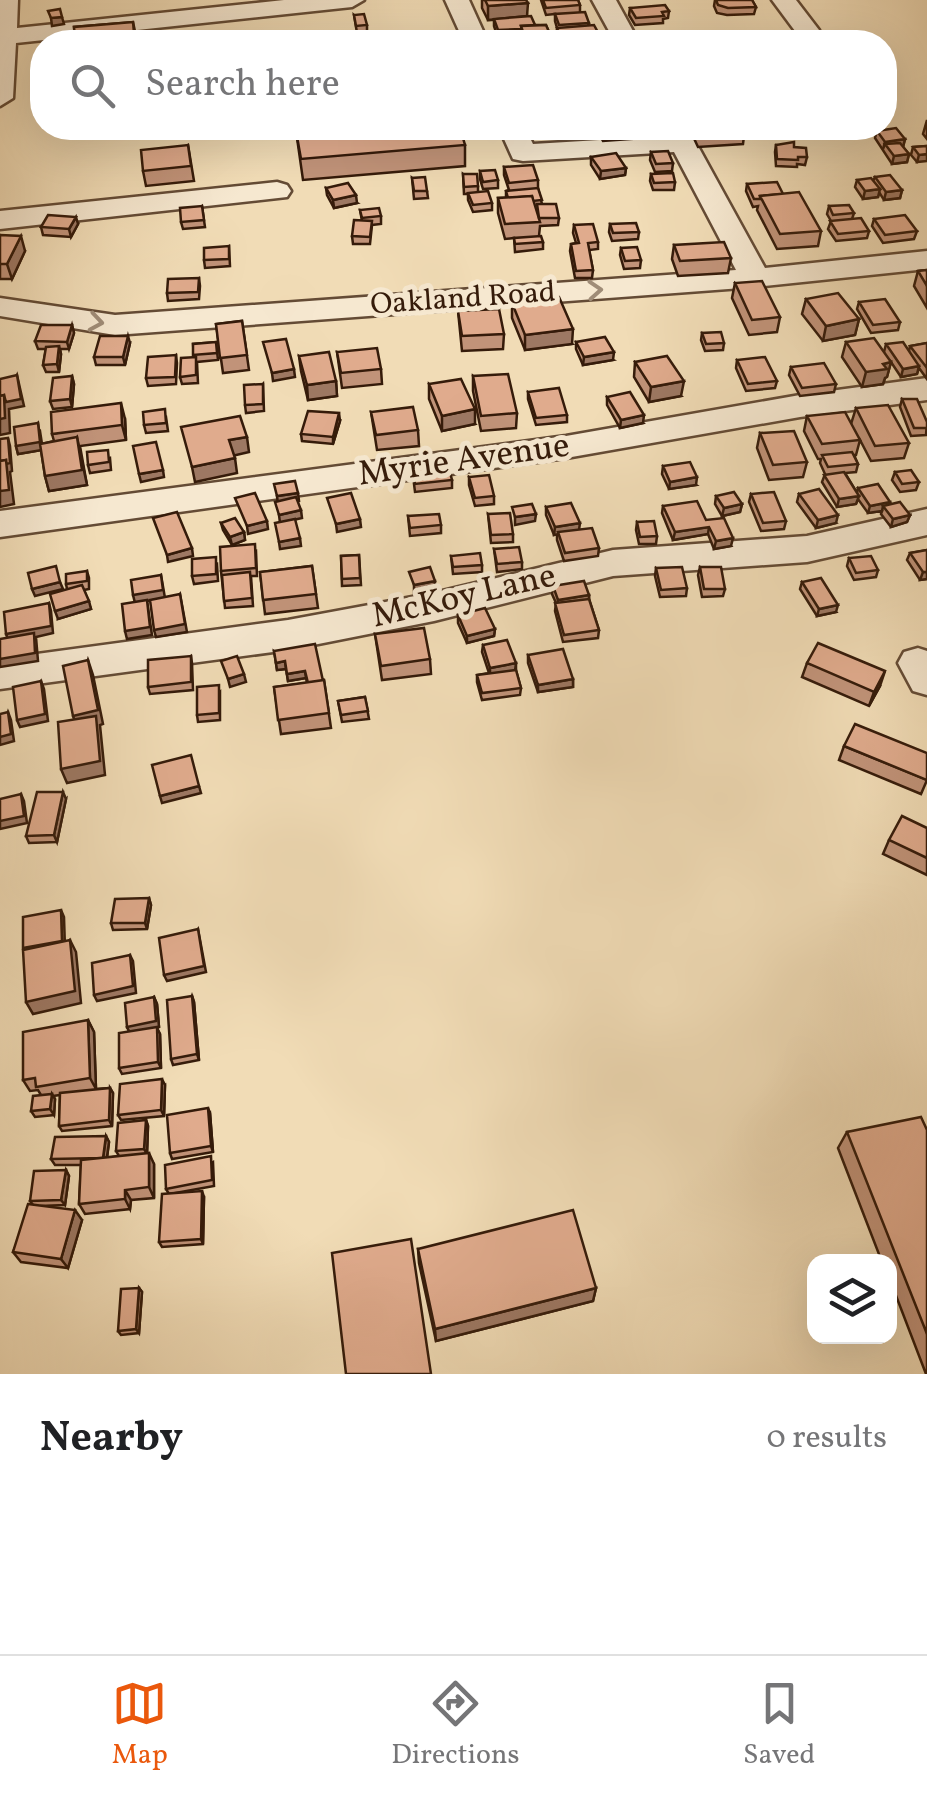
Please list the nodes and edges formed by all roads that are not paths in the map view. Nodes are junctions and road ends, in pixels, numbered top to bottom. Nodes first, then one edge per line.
1 (6, 0) edge
2 (352, 0) edge
3 (457, 0) edge
4 (604, 0) edge
5 (784, 0) edge
6 (305, 2) edge
7 (137, 11) edge
8 (3, 30) edge
9 (471, 30) edge
10 (620, 30) edge
11 (807, 30) dead end
12 (0, 98) edge
13 (517, 140) edge
14 (636, 140) edge
15 (682, 140) edge
16 (278, 191) dead end
17 (0, 220) edge
18 (927, 260) edge
19 (756, 278) junction
20 (0, 307) edge
21 (927, 388) edge
22 (927, 522) edge
23 (0, 524) edge
24 (0, 674) edge

1 - 8 street
2 - 6 street
3 - 9 street
4 - 10 street
5 - 11 street
6 - 7 street
7 - 8 street
8 - 12 street
13 - 14 street
15 - 19 street
16 - 17 street
18 - 19 street, Oakland Road
20 -> 19 street, Oakland Road
21 - 23 street, Myrie Avenue
22 - 24 street, McKoy Lane

